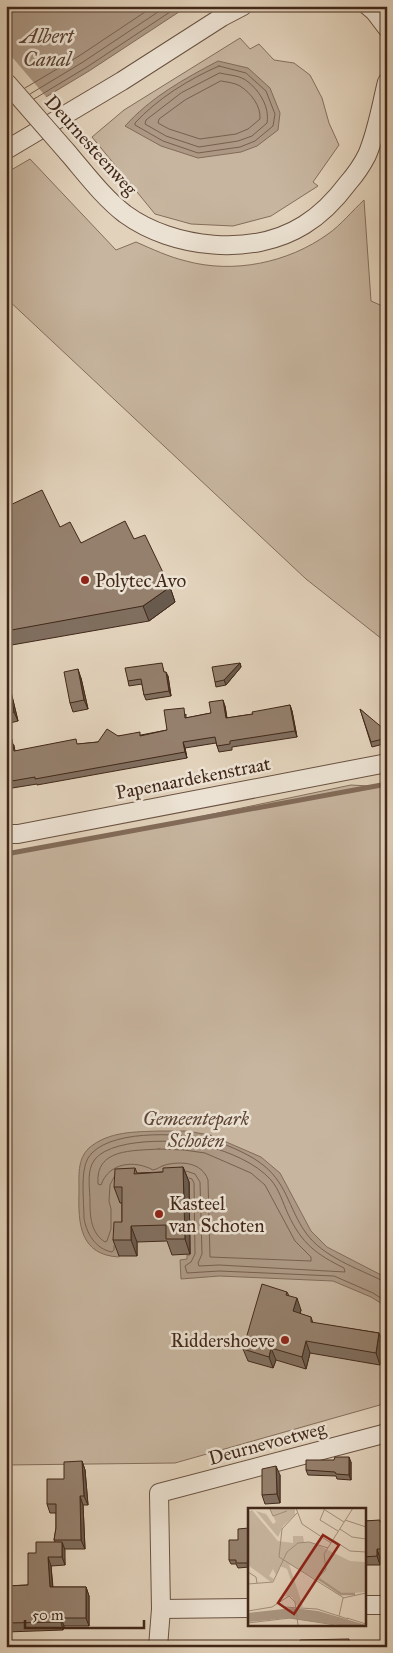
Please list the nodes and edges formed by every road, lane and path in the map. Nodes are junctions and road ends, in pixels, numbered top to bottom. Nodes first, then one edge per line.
1 (243, 6) edge
2 (368, 6) edge
3 (387, 28) edge
4 (6, 82) edge
5 (387, 82) edge
6 (6, 150) edge
7 (387, 763) edge
8 (6, 834) edge
9 (387, 1433) edge
10 (366, 1605) edge
11 (387, 1605) edge
12 (248, 1608) edge
13 (161, 1609) junction
14 (158, 1647) edge

1 - 6 street
2 - 3 street
4 - 5 street, Deurnesteenweg, bridge
7 - 8 street, Papenaardekenstraat
9 - 13 street, Deurnevoetweg
10 - 11 street
12 - 13 street
13 - 14 street

